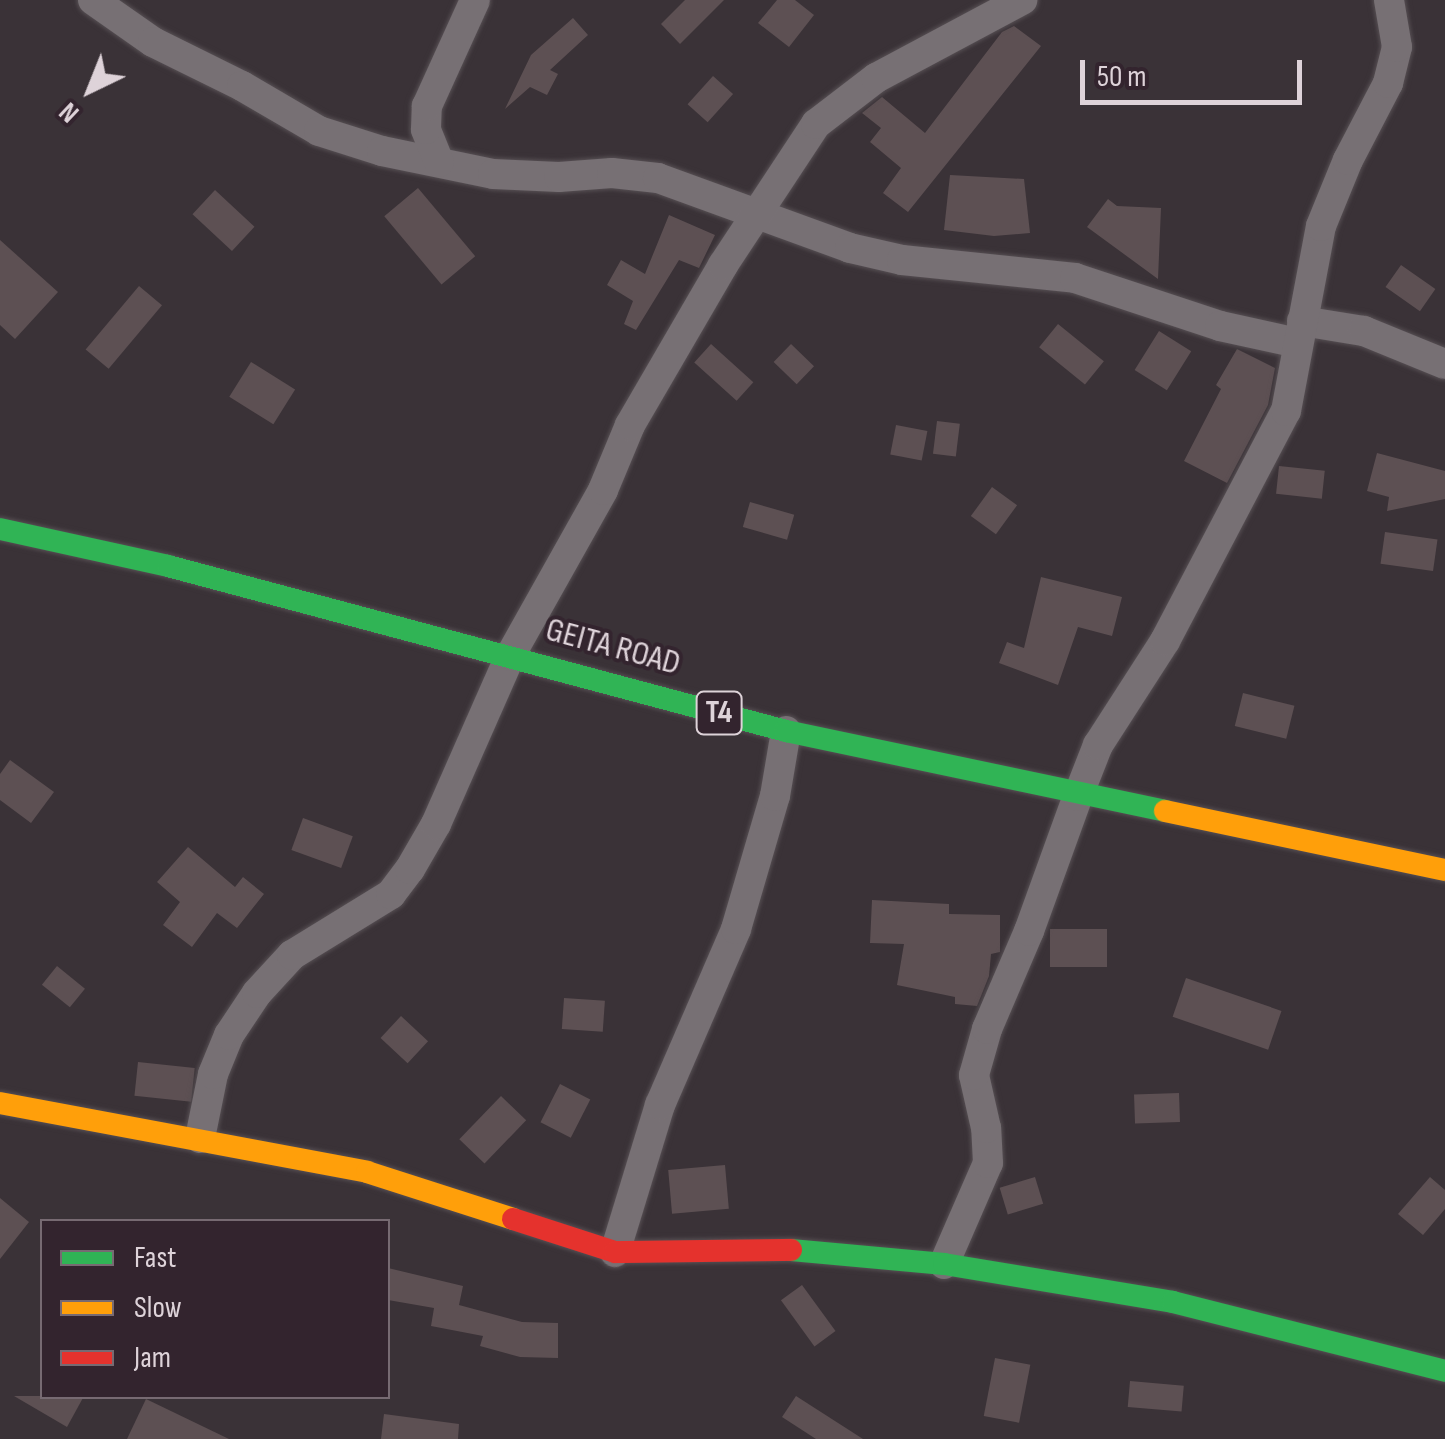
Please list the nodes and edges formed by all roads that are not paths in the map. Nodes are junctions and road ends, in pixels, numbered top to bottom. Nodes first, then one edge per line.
1 (93, 0) edge
2 (475, 0) edge
3 (1022, 0) edge
4 (1390, 0) edge
5 (439, 162) junction
6 (754, 216) junction
7 (1300, 332) junction
8 (1445, 364) edge
9 (0, 530) edge
10 (510, 656) junction
11 (786, 731) junction
12 (1078, 796) junction
13 (1440, 864) edge
14 (0, 1103) edge
15 (200, 1138) junction
16 (615, 1252) junction
17 (944, 1264) junction
18 (1445, 1370) edge

1 - 5 street
2 - 5 street
3 - 6 street
4 - 7 street
5 - 6 street
6 - 7 street
6 - 10 street
7 - 8 street
7 - 12 street
9 - 10 main road, GEITA ROAD / T4
10 - 11 main road, GEITA ROAD / T4
10 - 15 street
11 - 12 main road, GEITA ROAD / T4
11 - 16 street
12 - 13 main road, GEITA ROAD / T4
12 - 17 street
14 - 15 main road
15 - 16 main road
16 - 17 main road
17 - 18 main road

